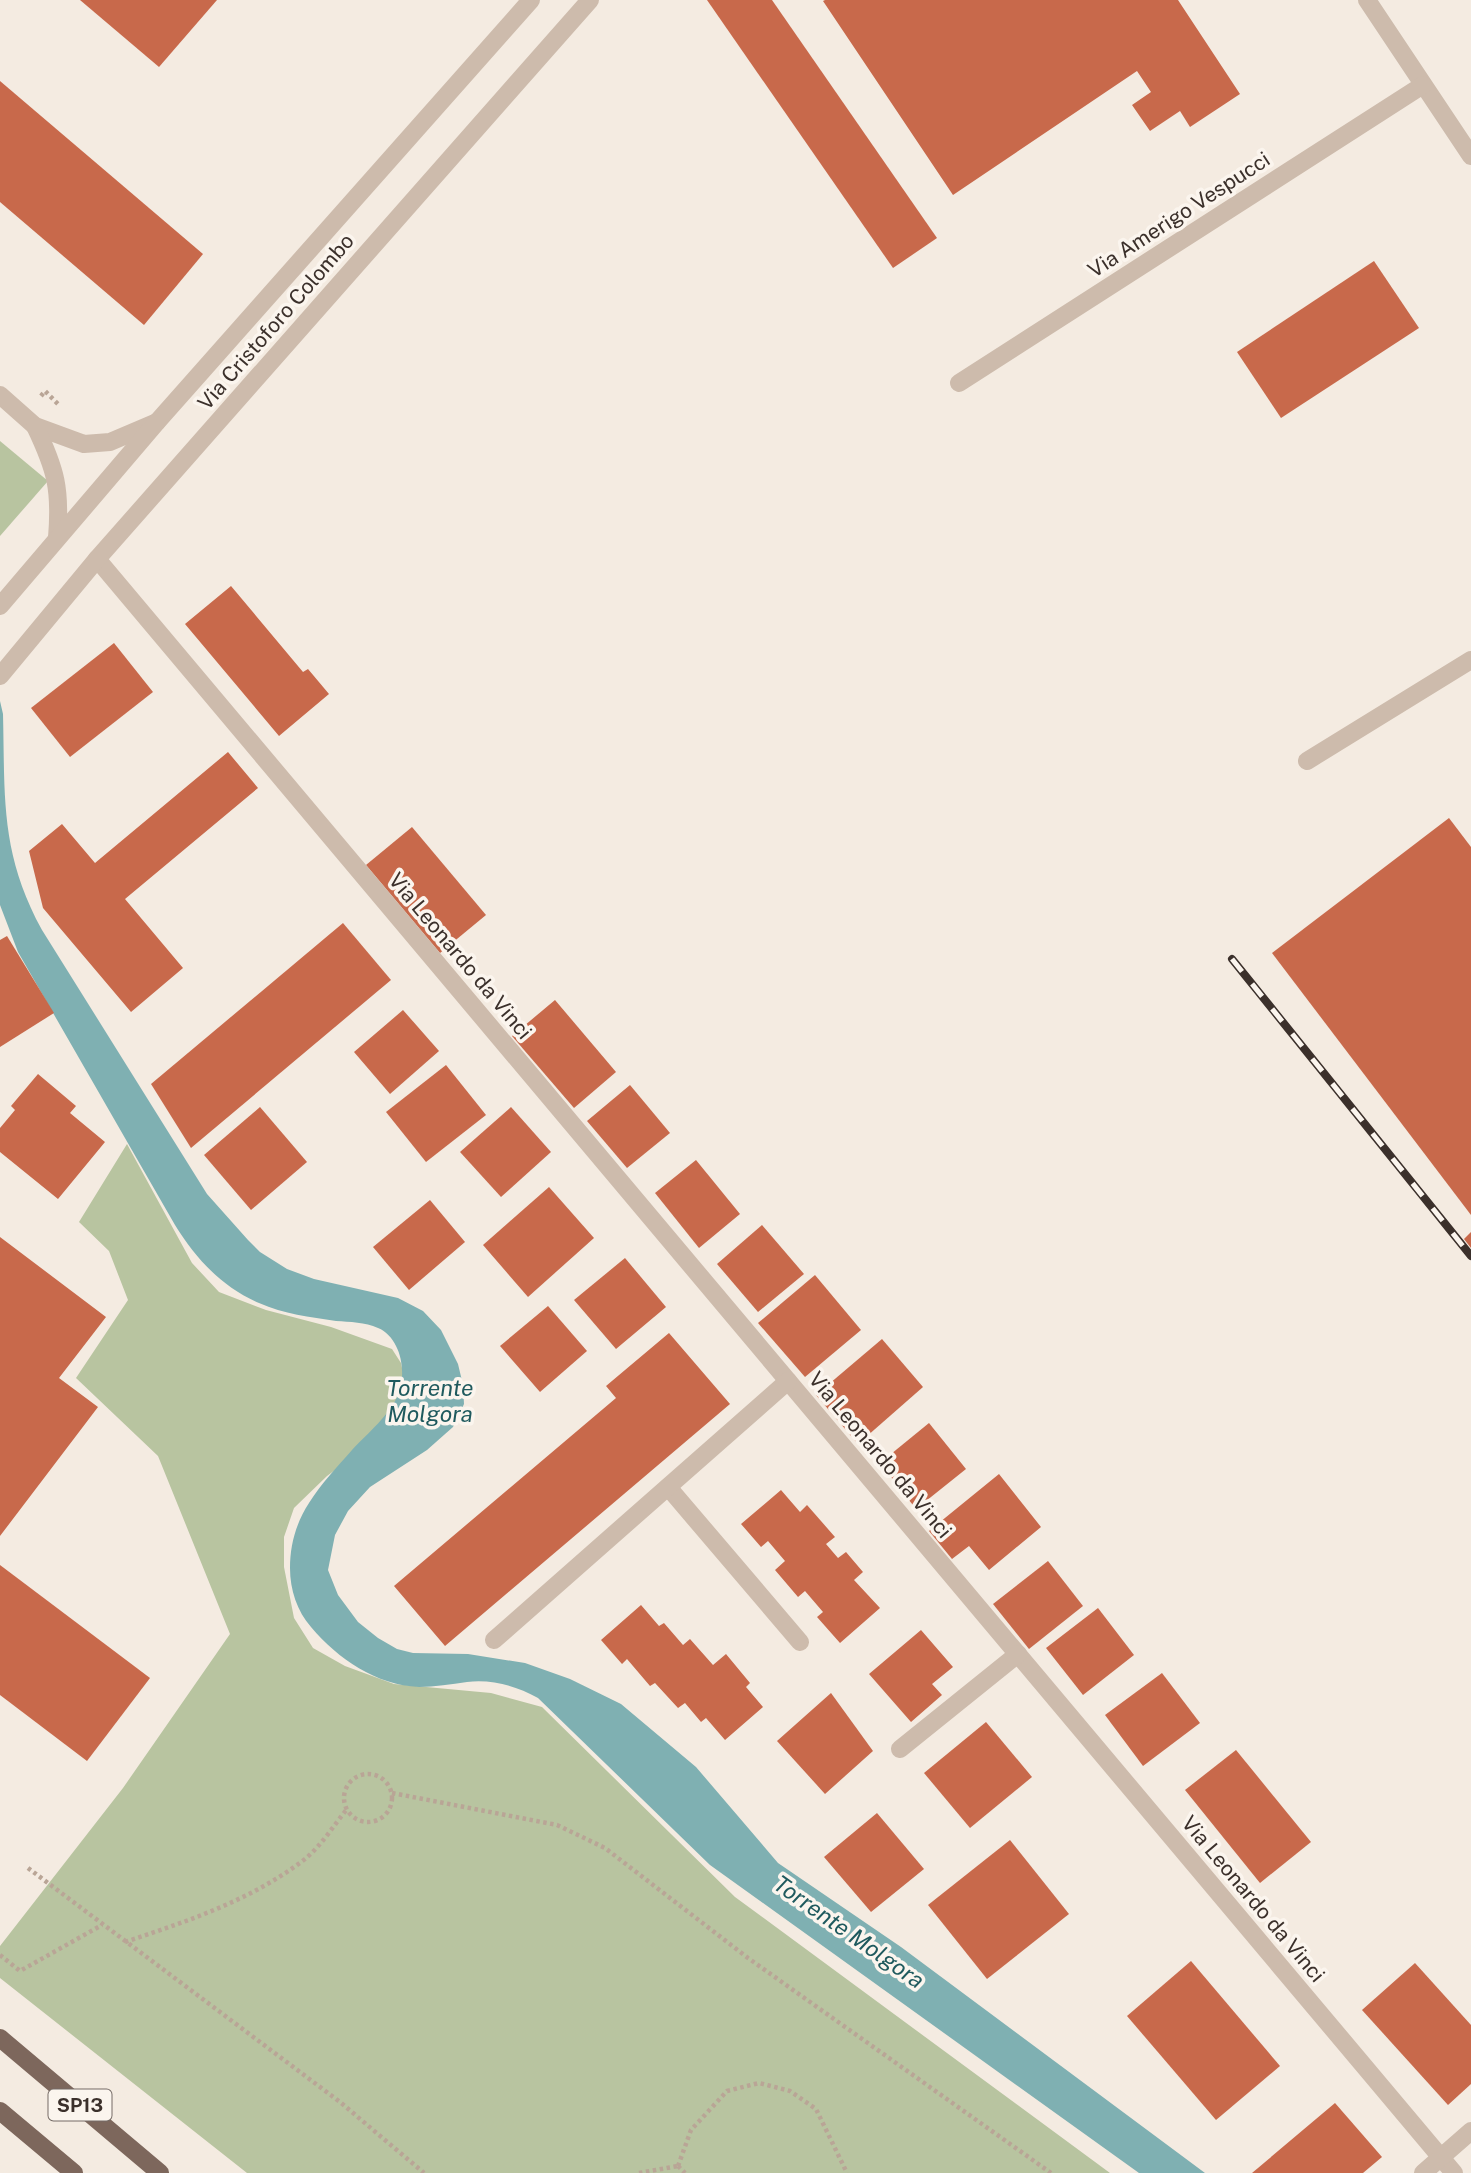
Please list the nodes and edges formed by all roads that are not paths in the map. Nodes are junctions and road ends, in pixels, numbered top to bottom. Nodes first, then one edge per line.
1 (531, 0) edge
2 (590, 0) edge
3 (1367, 0) edge
4 (1423, 85) junction
5 (1471, 156) edge
6 (959, 383) dead end
7 (0, 395) edge
8 (30, 421) junction
9 (157, 422) junction
10 (57, 538) junction
11 (97, 559) junction
12 (0, 606) edge
13 (1471, 660) edge
14 (0, 676) edge
15 (1307, 761) dead end
16 (788, 1381) junction
17 (668, 1487) junction
18 (494, 1640) dead end
19 (800, 1642) dead end
20 (1018, 1654) junction
21 (900, 1749) dead end
22 (0, 2038) edge
23 (0, 2111) edge
24 (1471, 2130) edge
25 (1441, 2157) junction
26 (74, 2173) edge
27 (160, 2173) edge
28 (1423, 2173) edge
29 (1454, 2173) edge

1 - 9 street, Via Cristoforo Colombo
2 - 11 street, Via Cristoforo Colombo
3 - 4 street
4 - 5 street
4 - 6 street, Via Amerigo Vespucci
7 - 8 street
8 - 9 street
8 - 10 street
9 - 10 street, Via Cristoforo Colombo
10 - 12 street, Via Cristoforo Colombo
11 - 14 street, Via Cristoforo Colombo
11 - 16 street, Via Leonardo da Vinci
13 - 15 street
16 - 17 street, Via Leonardo da Vinci
16 - 20 street, Via Leonardo da Vinci
17 - 18 street, Via Leonardo da Vinci
17 - 19 street
20 - 21 street
20 - 25 street, Via Leonardo da Vinci
22 - 27 main road, SP13
23 - 26 main road, SP13
24 - 25 street
25 - 28 street
25 - 29 street, Via Leonardo da Vinci

